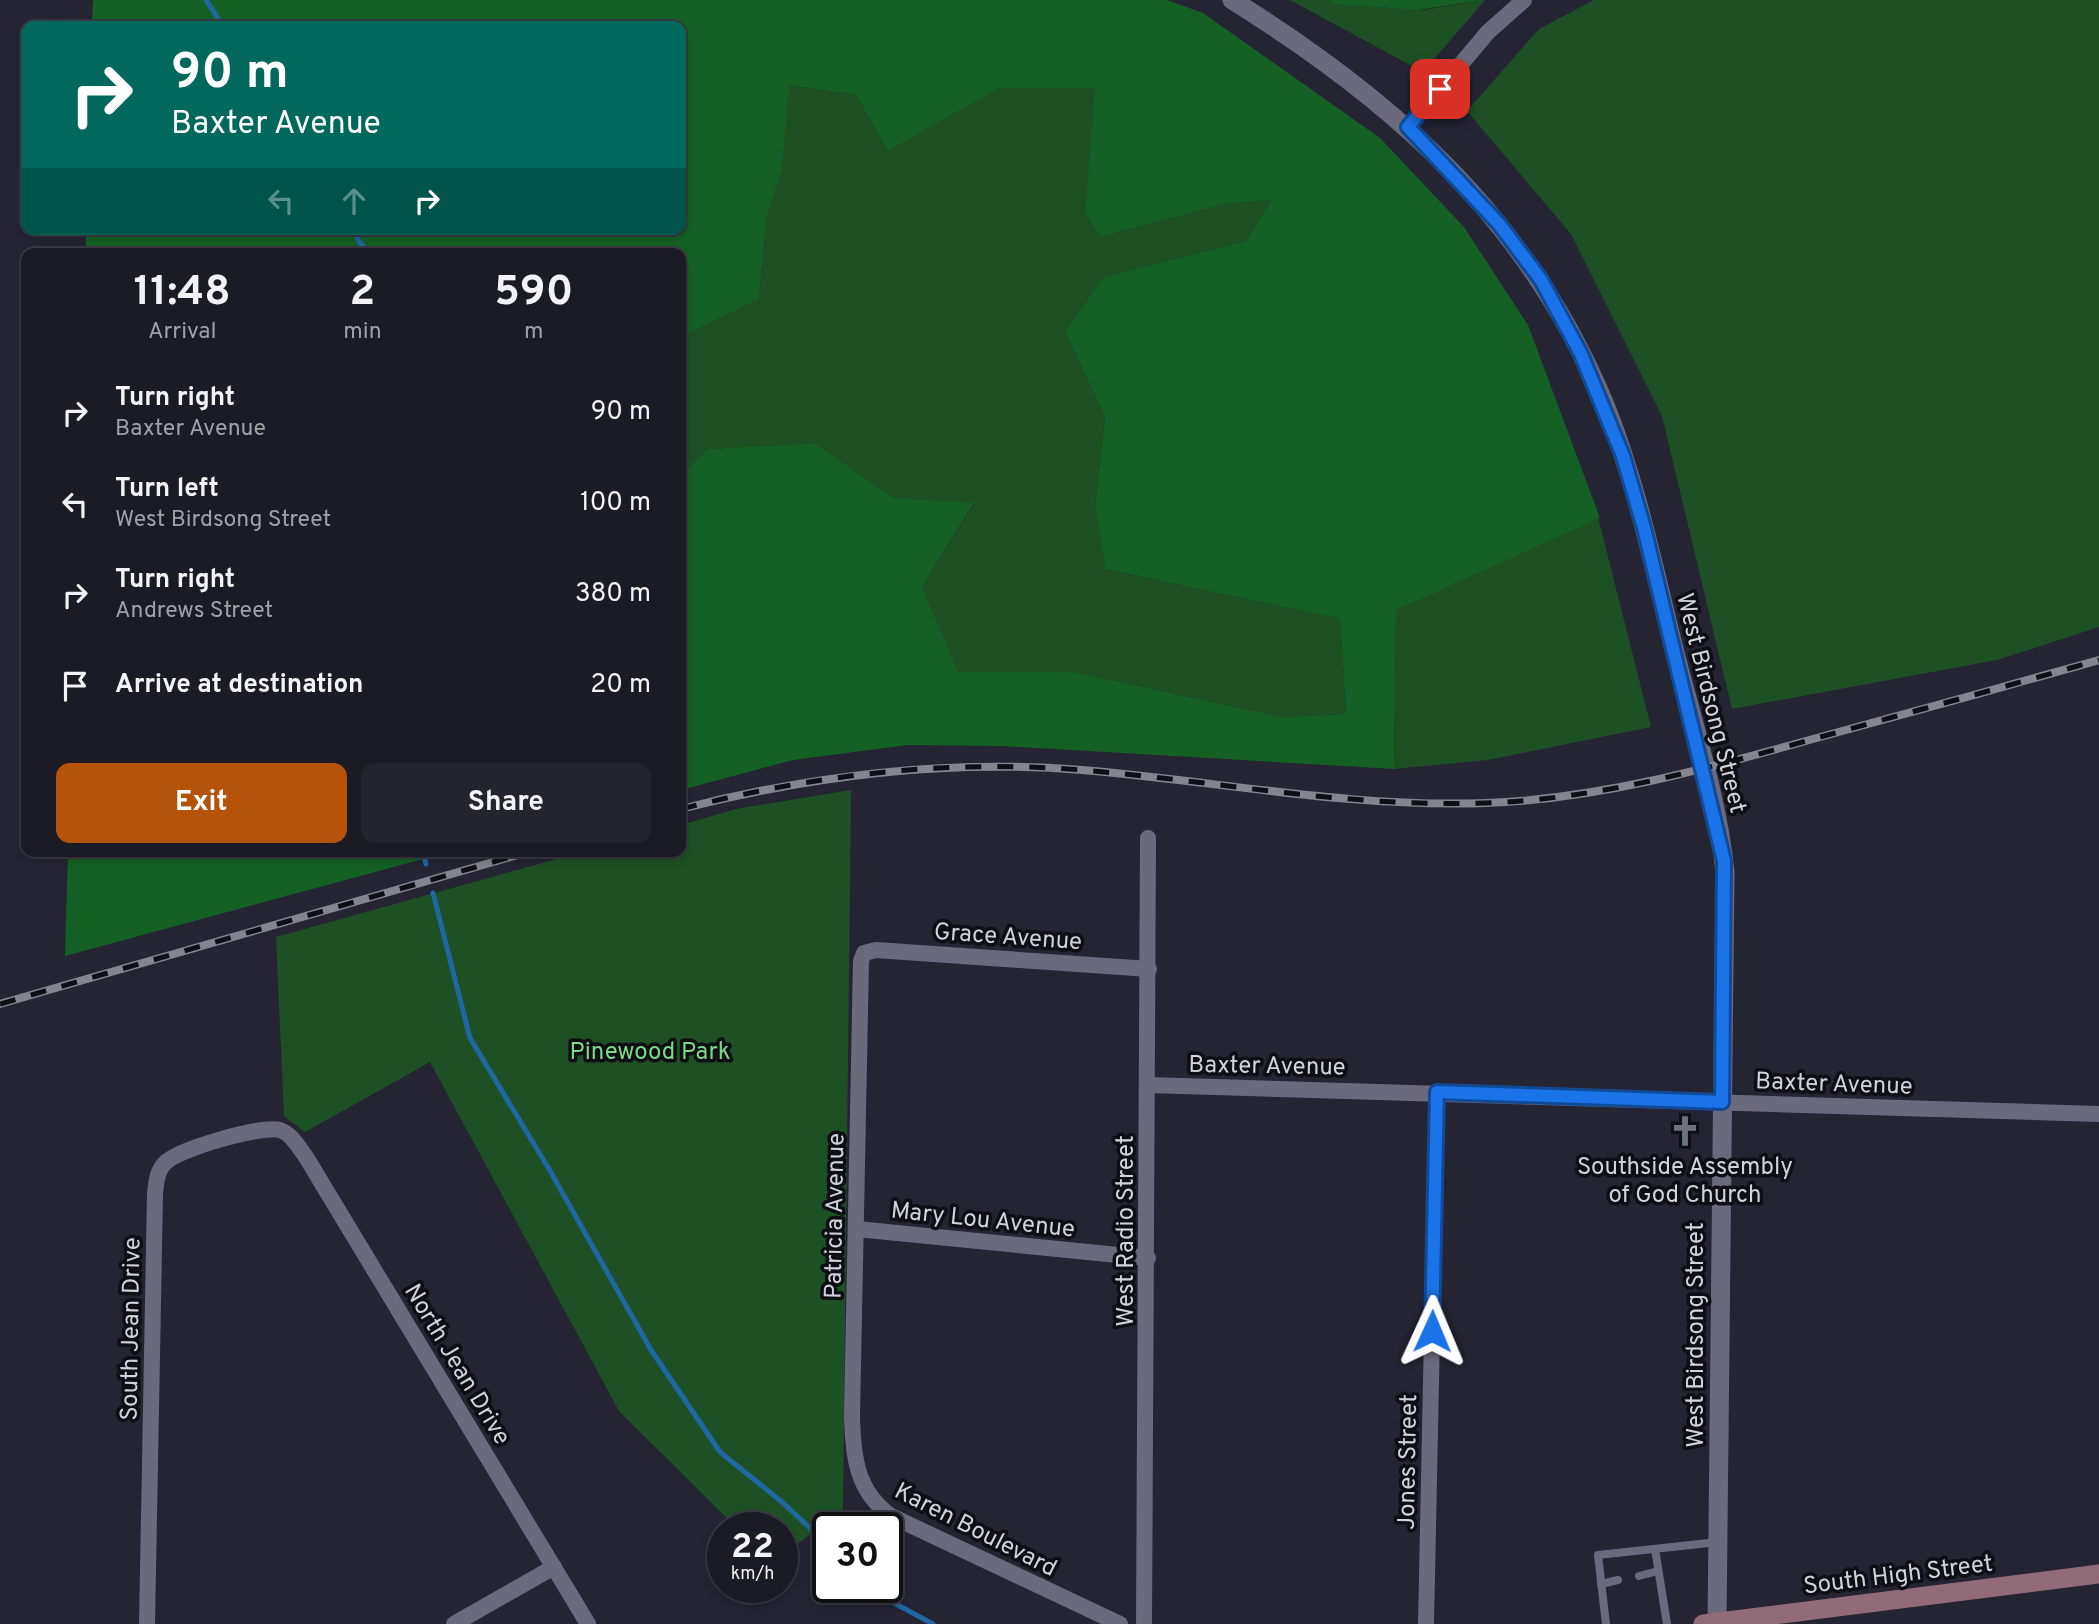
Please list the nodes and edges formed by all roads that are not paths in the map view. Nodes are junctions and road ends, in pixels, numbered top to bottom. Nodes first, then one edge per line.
1 (1232, 0) edge
2 (1524, 0) edge
3 (1408, 127) junction
4 (1148, 838) dead end
5 (864, 953) joint
6 (1149, 969) junction
7 (1148, 1085) junction
8 (1437, 1092) junction
9 (1722, 1102) junction
10 (2099, 1114) edge
11 (285, 1132) joint
12 (857, 1230) junction
13 (1148, 1258) junction
14 (861, 1480) joint
15 (1718, 1542) junction
16 (1655, 1549) junction
17 (554, 1566) junction
18 (1658, 1572) junction
19 (2099, 1574) edge
20 (1639, 1576) dead end
21 (1618, 1580) dead end
22 (1601, 1584) junction
23 (1712, 1623) edge
24 (147, 1624) edge
25 (454, 1624) edge
26 (588, 1624) edge
27 (1120, 1624) edge
28 (1144, 1624) edge
29 (1426, 1624) edge
30 (1606, 1624) edge
31 (1667, 1624) edge

1 - 3 street, West Birdsong Street
2 - 3 street
3 - 9 street, West Birdsong Street
4 - 6 street, West Radio Street
5 - 6 street, Grace Avenue
5 - 12 street, Patricia Avenue
6 - 7 street, West Radio Street
7 - 8 street, Baxter Avenue
7 - 13 street, West Radio Street
8 - 9 street, Baxter Avenue
8 - 29 street, Jones Street
9 - 10 street, Baxter Avenue
9 - 15 street, West Birdsong Street
11 - 17 street, North Jean Drive
11 - 24 street, South Jean Drive
12 - 13 street, Mary Lou Avenue
12 - 14 street, Patricia Avenue
13 - 28 street, West Radio Street
14 - 27 street, Karen Boulevard
15 - 16 lane
15 - 23 street, West Birdsong Street
16 - 18 lane
16 - 22 lane
17 - 25 street
17 - 26 street, North Jean Drive
18 - 20 lane
18 - 31 lane
19 - 23 main road, South High Street
21 - 22 lane
22 - 30 lane

